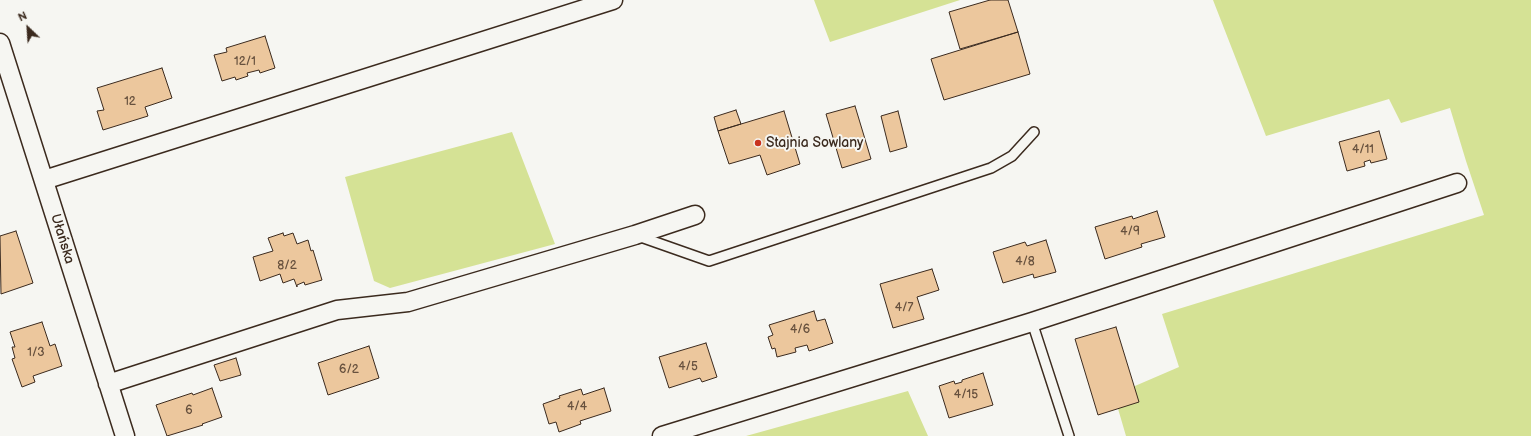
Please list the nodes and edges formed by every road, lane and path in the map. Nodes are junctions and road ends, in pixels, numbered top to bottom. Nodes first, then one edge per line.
1 (613, 0) edge
2 (0, 43) edge
3 (1034, 132) dead end
4 (44, 180) junction
5 (1457, 183) dead end
6 (695, 215) dead end
7 (635, 235) junction
8 (1032, 322) junction
9 (108, 384) junction
10 (125, 436) edge
11 (662, 436) edge
12 (1069, 436) edge

1 - 4 street
2 - 4 street, Ułańska
3 - 7 lane
4 - 9 street, Ułańska
5 - 8 street
6 - 7 street
7 - 9 street
8 - 11 street
8 - 12 lane
9 - 10 street, Ułańska

